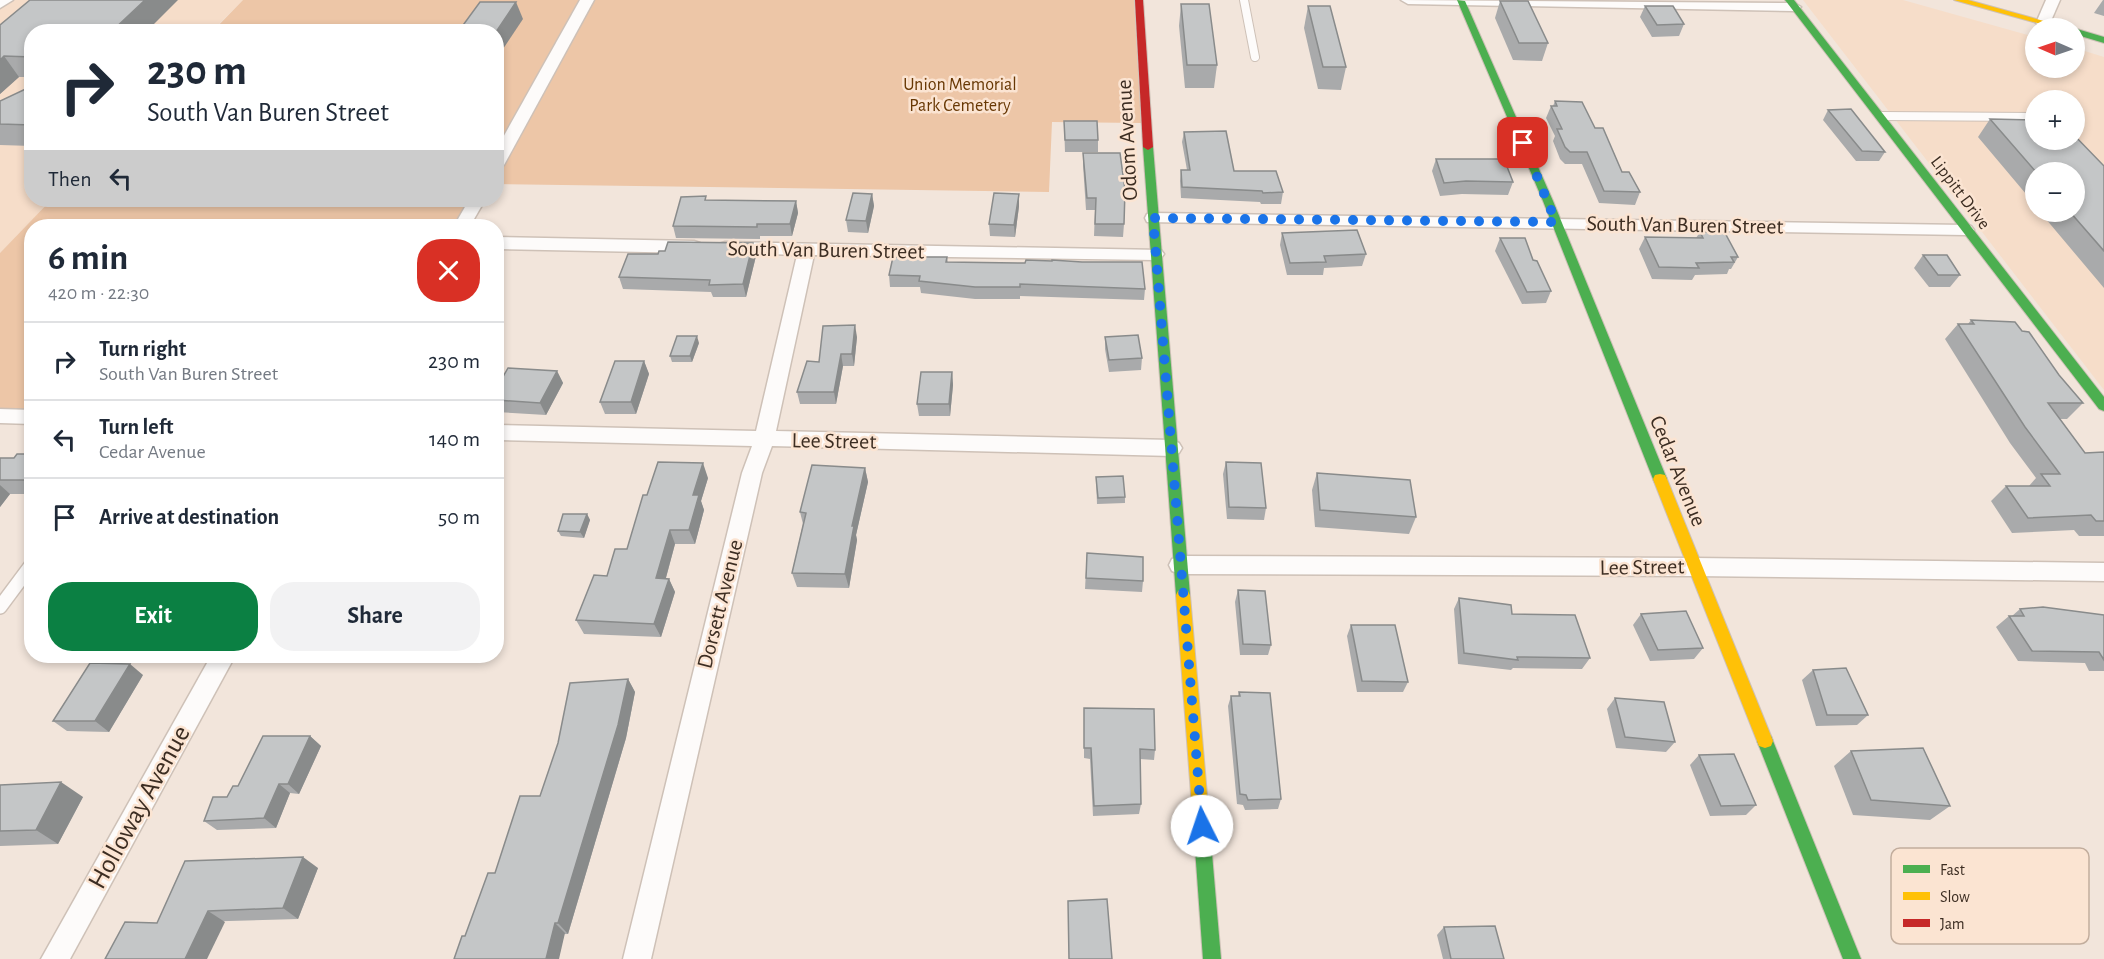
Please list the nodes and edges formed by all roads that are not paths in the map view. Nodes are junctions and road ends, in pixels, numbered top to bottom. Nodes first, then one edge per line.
1 (6, 0) edge
2 (587, 0) edge
3 (1139, 0) edge
4 (1244, 0) edge
5 (1408, 0) edge
6 (1958, 0) edge
7 (2053, 0) edge
8 (1461, 2) edge
9 (1791, 3) edge
10 (0, 4) edge
11 (2025, 18) edge
12 (2045, 18) edge
13 (2085, 35) edge
14 (2104, 40) edge
15 (1255, 57) dead end
16 (1880, 116) junction
17 (2025, 117) edge
18 (504, 150) edge
19 (1153, 218) junction
20 (1556, 222) junction
21 (1965, 230) junction
22 (504, 243) edge
23 (807, 249) junction
24 (1155, 254) junction
25 (2088, 387) junction
26 (2104, 388) edge
27 (2104, 406) edge
28 (0, 416) edge
29 (24, 417) edge
30 (504, 432) edge
31 (764, 440) junction
32 (1172, 448) junction
33 (1180, 565) junction
34 (1695, 567) junction
35 (2104, 572) edge
36 (24, 575) edge
37 (0, 607) edge
38 (219, 663) edge
39 (55, 959) edge
40 (637, 959) edge
41 (1212, 959) edge
42 (1852, 959) edge

1 - 10 street
2 - 18 street
3 - 19 street, Odom Avenue
4 - 15 lane
5 - 8 street
6 - 11 street
7 - 12 street
8 - 9 street
8 - 20 street, Cedar Avenue
9 - 16 street, Lippitt Drive
13 - 14 street
16 - 17 lane
16 - 21 street, Lippitt Drive
19 - 20 street, South Van Buren Street
19 - 24 street, Odom Avenue
20 - 21 street, South Van Buren Street
20 - 34 street, Cedar Avenue
21 - 25 street, Lippitt Drive
22 - 23 street, South Van Buren Street
23 - 24 street, South Van Buren Street
23 - 31 street, Dorsett Avenue
24 - 32 street, Odom Avenue
25 - 26 lane
25 - 27 street, Lippitt Drive
28 - 29 street
30 - 31 street, Lee Street
31 - 32 street, Lee Street
31 - 40 street, Dorsett Avenue
32 - 33 street, Odom Avenue
33 - 34 street, Lee Street
33 - 41 street, Odom Avenue
34 - 35 street, Lee Street
34 - 42 street, Cedar Avenue
36 - 37 lane
38 - 39 street, Holloway Avenue

